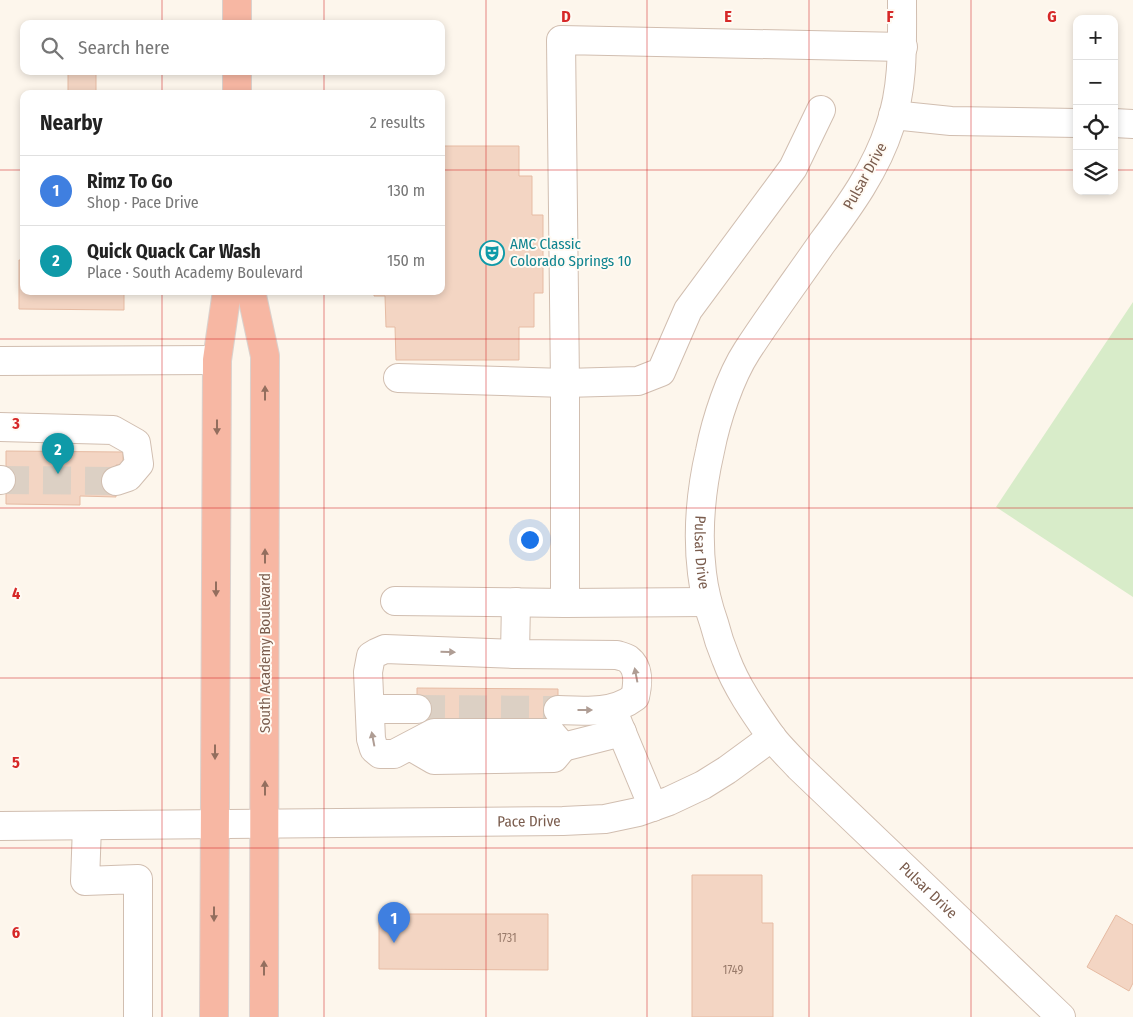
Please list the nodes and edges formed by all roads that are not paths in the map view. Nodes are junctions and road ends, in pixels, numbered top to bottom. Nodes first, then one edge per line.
1 (237, 0) edge
2 (902, 0) edge
3 (237, 20) edge
4 (903, 47) junction
5 (237, 75) edge
6 (237, 90) edge
7 (821, 110) dead end
8 (893, 115) junction
9 (1073, 123) edge
10 (1118, 123) edge
11 (1133, 124) edge
12 (226, 295) edge
13 (252, 295) edge
14 (217, 360) junction
15 (0, 361) edge
16 (398, 378) dead end
17 (566, 383) junction
18 (0, 427) edge
19 (116, 481) tunnel mouth
20 (395, 601) dead end
21 (516, 602) junction
22 (707, 602) junction
23 (565, 603) junction
24 (515, 654) junction
25 (370, 709) junction
26 (417, 709) tunnel mouth
27 (558, 710) tunnel mouth
28 (617, 720) junction
29 (772, 737) junction
30 (653, 807) junction
31 (264, 824) junction
32 (215, 825) junction
33 (0, 826) edge
34 (87, 826) junction
35 (138, 1017) edge
36 (214, 1017) edge
37 (264, 1017) edge
38 (1060, 1017) edge

1 - 3 highway
2 - 4 street, Pulsar Drive
4 - 8 street, Pulsar Drive
4 - 17 street
5 - 6 highway
7 - 17 street
8 - 9 street
8 - 22 street, Pulsar Drive
10 - 11 street
12 - 14 highway
31 -> 13 highway, South Academy Boulevard
14 - 15 street
14 -> 32 highway
16 - 17 street
17 - 23 street
18 - 19 street
20 - 21 street
21 - 23 street
21 - 24 street
22 - 23 street
22 - 29 street, Pulsar Drive
25 -> 24 street
28 -> 24 street
25 - 26 street
28 -> 25 street
27 -> 28 street
28 - 30 street
29 - 30 street, Pace Drive
29 - 38 street, Pulsar Drive
30 - 31 street, Pace Drive
31 - 32 street, Pace Drive
37 -> 31 highway, South Academy Boulevard
32 - 34 street, Pace Drive
32 -> 36 highway
33 - 34 street, Pace Drive
34 - 35 street

